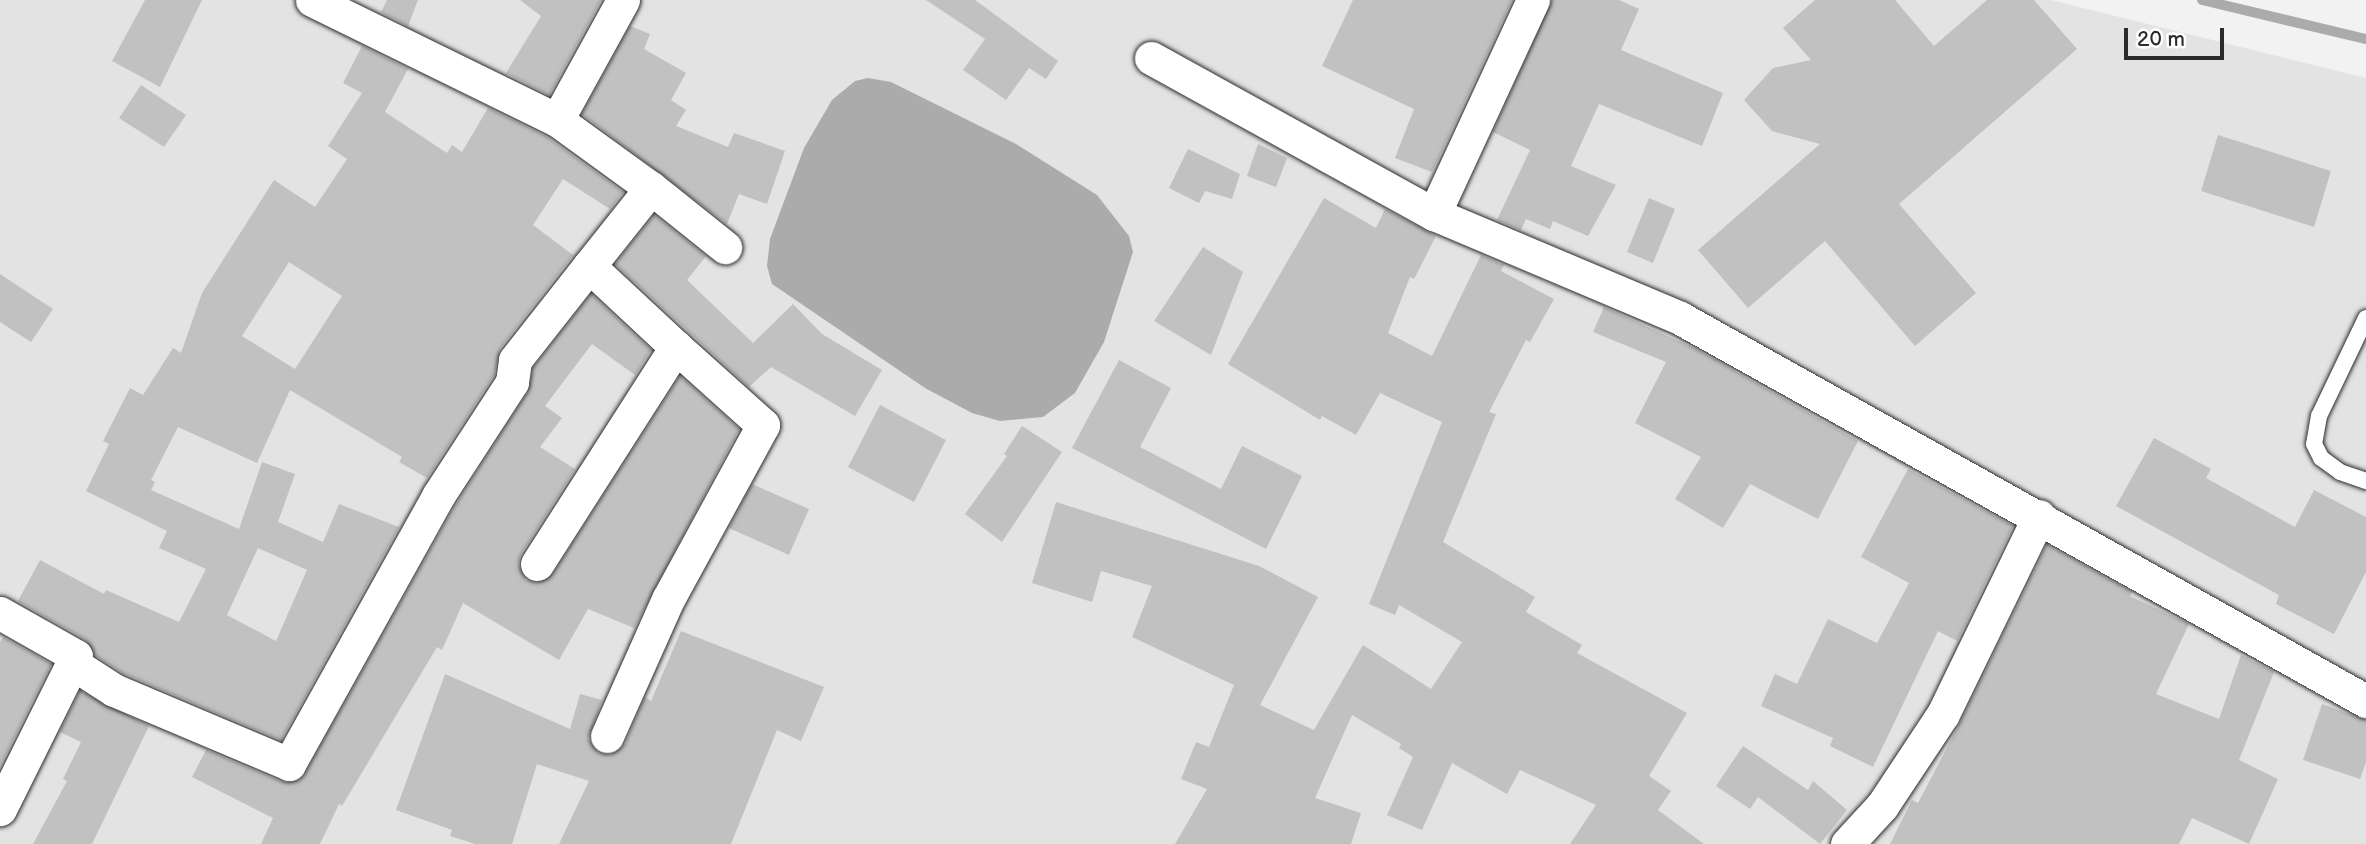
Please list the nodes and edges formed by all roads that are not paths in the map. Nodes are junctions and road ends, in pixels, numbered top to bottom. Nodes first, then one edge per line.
1 (312, 0) edge
2 (623, 0) edge
3 (1533, 0) edge
4 (1151, 58) dead end
5 (557, 120) junction
6 (651, 188) junction
7 (1434, 214) junction
8 (725, 247) dead end
9 (589, 266) junction
10 (2366, 318) edge
11 (676, 347) junction
12 (2366, 481) edge
13 (2039, 516) junction
14 (537, 564) dead end
15 (0, 612) edge
16 (72, 663) junction
17 (2366, 701) edge
18 (607, 736) dead end
19 (0, 809) edge
20 (1847, 844) edge

1 - 5 street
2 - 5 street
3 - 7 street
4 - 7 street
5 - 6 street
6 - 8 street
6 - 9 street
7 - 13 street
9 - 11 street
9 - 16 street
10 - 12 lane
11 - 14 street
11 - 18 street
13 - 17 street
13 - 20 street
15 - 16 street
16 - 19 street

